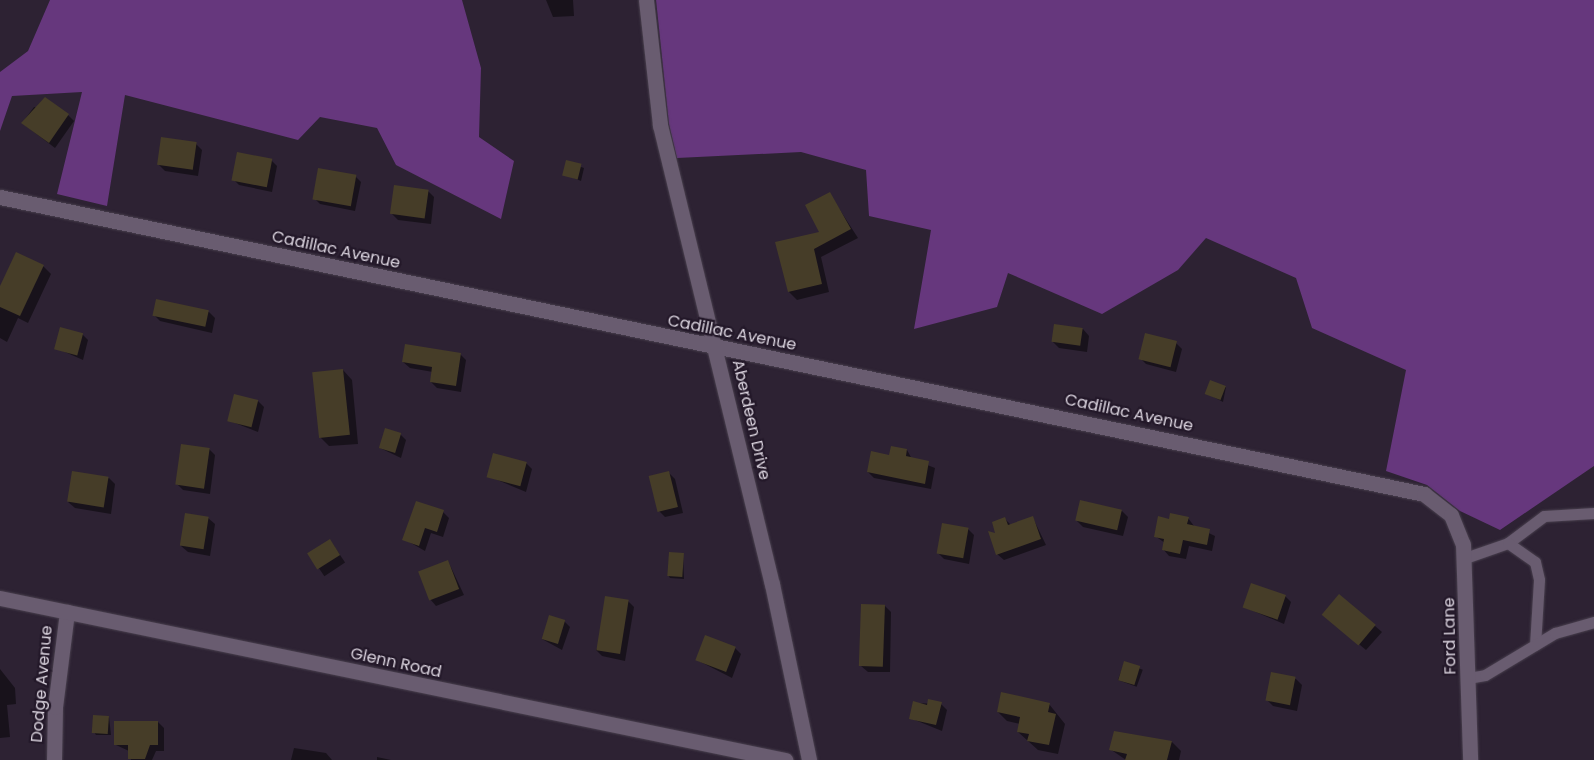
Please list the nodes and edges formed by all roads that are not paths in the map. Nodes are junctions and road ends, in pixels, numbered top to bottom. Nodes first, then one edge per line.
1 (646, 0) edge
2 (0, 197) edge
3 (716, 347) junction
4 (1594, 513) edge
5 (1451, 515) joint
6 (1508, 543) junction
7 (1465, 558) junction
8 (0, 598) edge
9 (67, 612) junction
10 (1594, 622) edge
11 (1535, 646) junction
12 (1468, 678) junction
13 (54, 760) edge
14 (785, 760) edge
15 (808, 760) edge
16 (1470, 760) edge

1 - 3 street, Aberdeen Drive
2 - 3 street, Cadillac Avenue
3 - 5 street, Cadillac Avenue
3 - 15 street, Aberdeen Drive
4 - 6 lane
5 - 7 street, Ford Lane
6 - 7 lane
6 - 11 lane
7 - 12 street, Ford Lane
8 - 9 street, Glenn Road
9 - 13 street, Dodge Avenue
9 - 14 street, Glenn Road
10 - 11 lane
11 - 12 lane
12 - 16 street, Ford Lane

